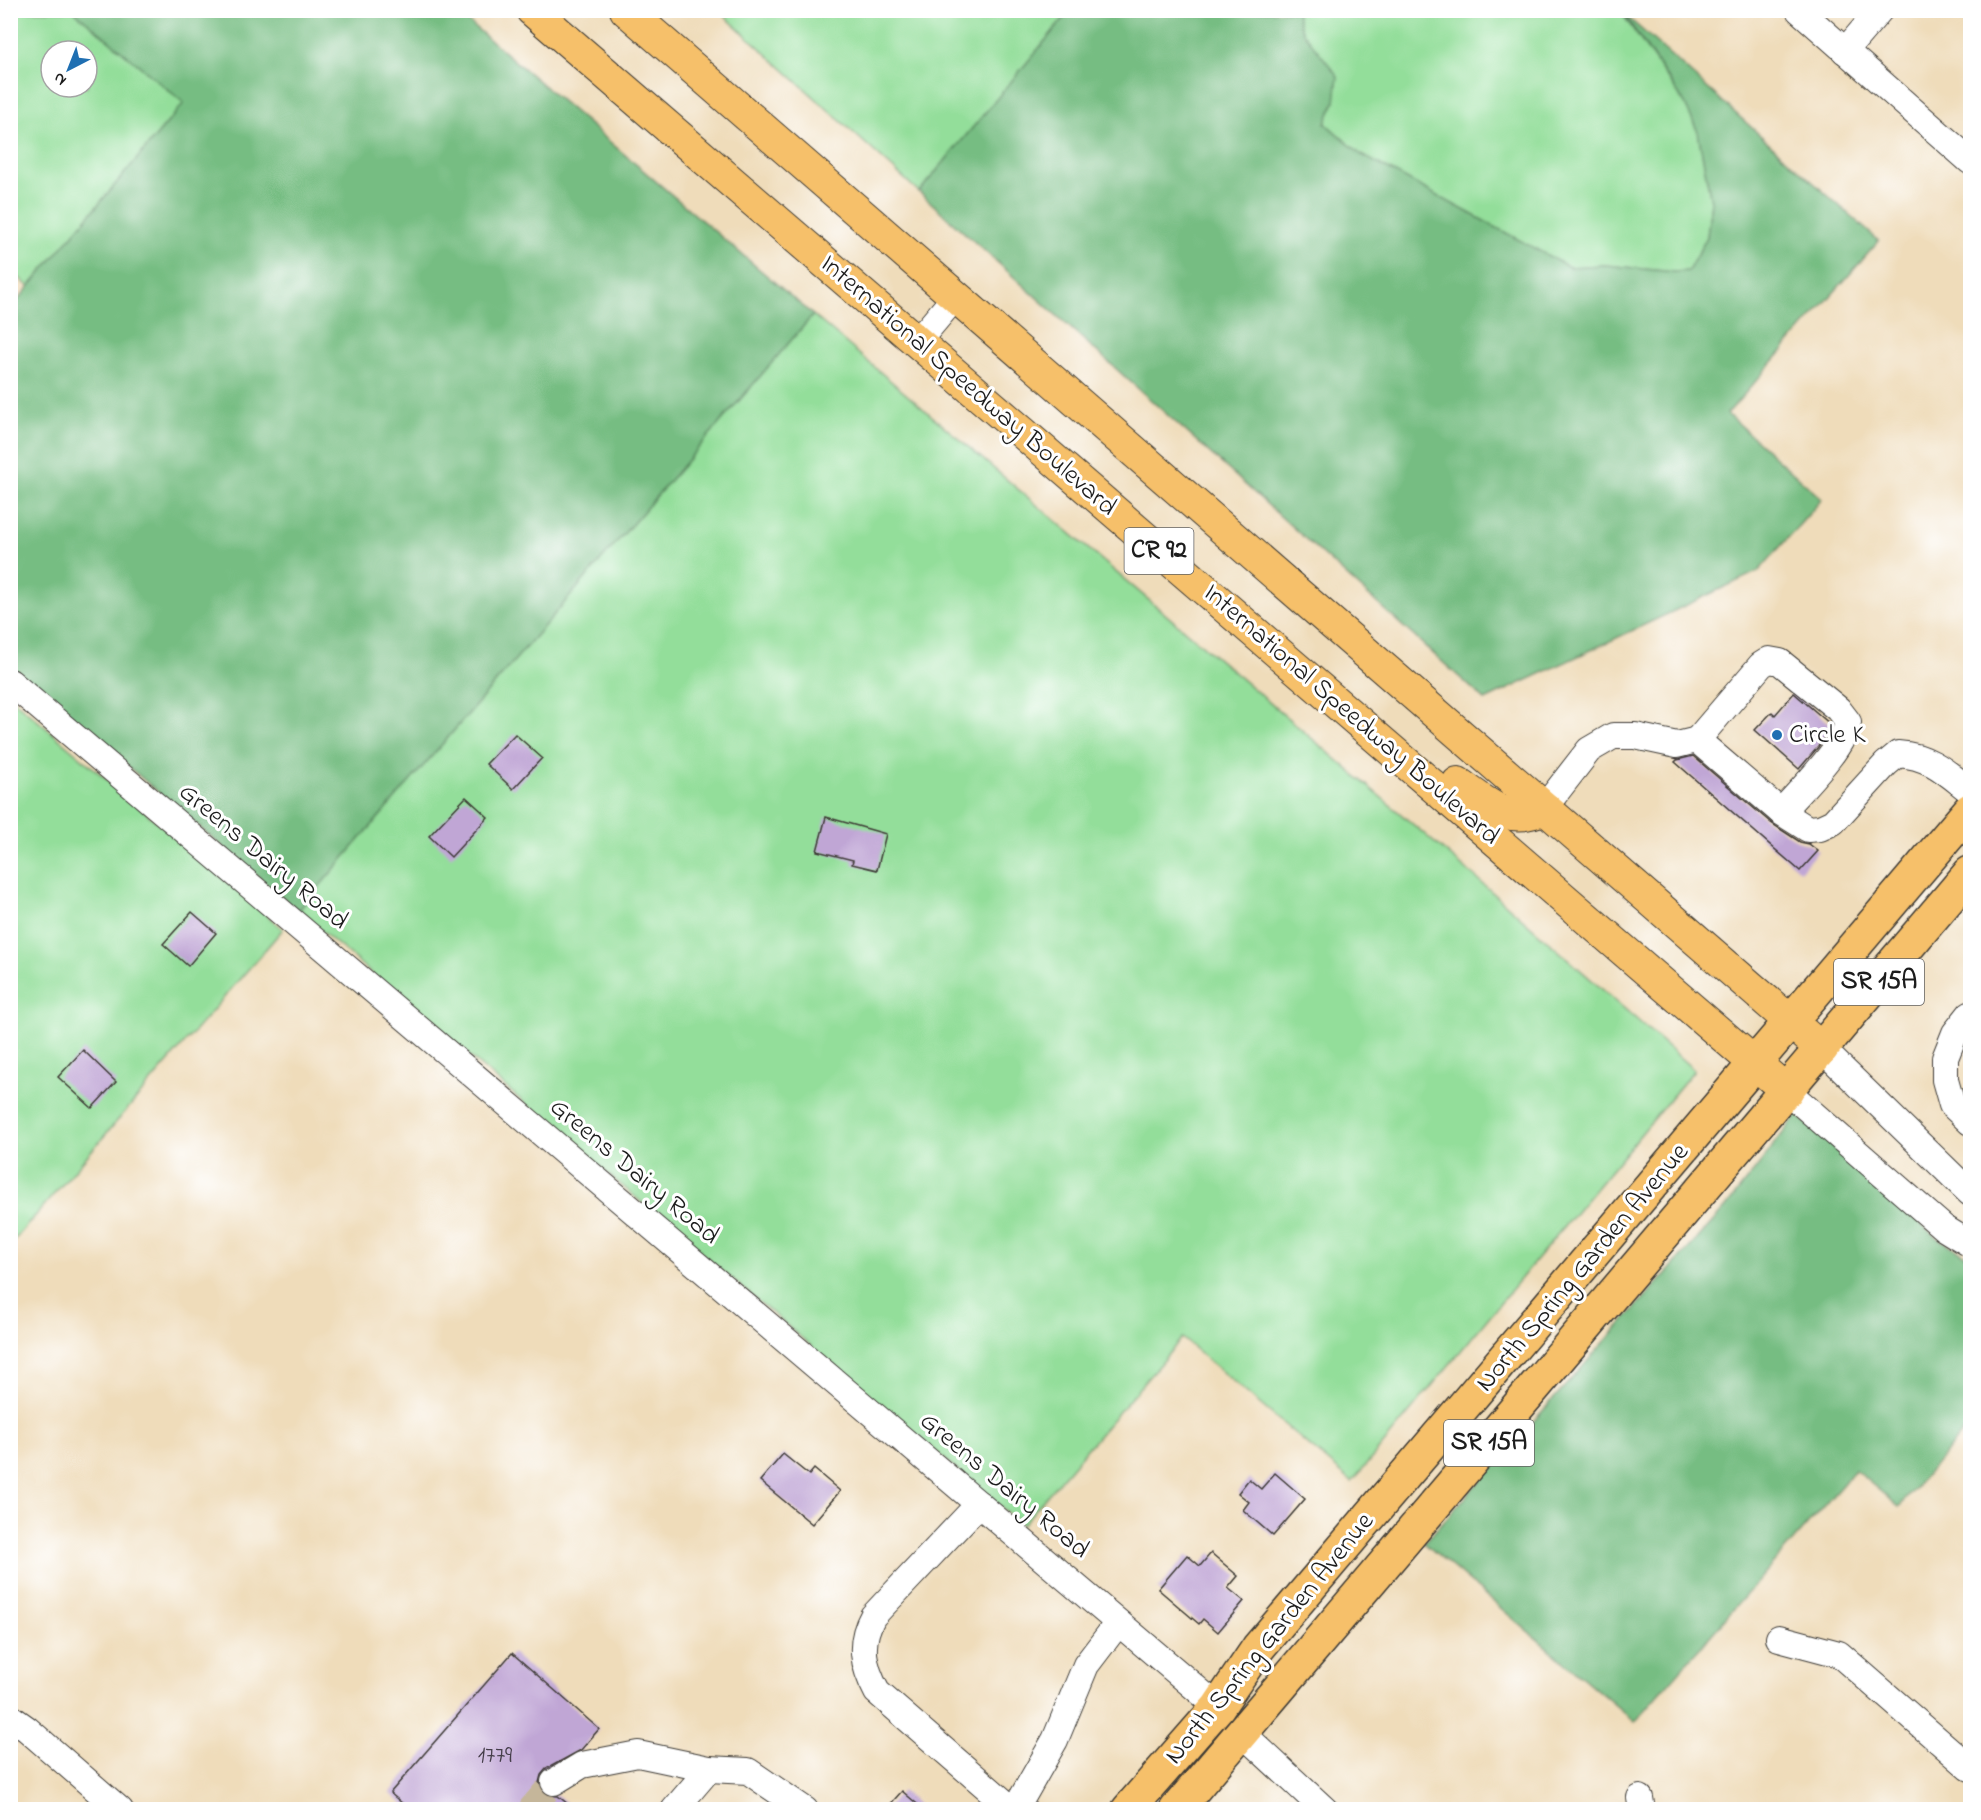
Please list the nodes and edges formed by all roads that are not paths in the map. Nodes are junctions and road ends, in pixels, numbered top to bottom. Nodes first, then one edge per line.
1 (532, 10) edge
2 (626, 10) edge
3 (1799, 10) edge
4 (1880, 10) edge
5 (1845, 51) junction
6 (1971, 161) edge
7 (956, 297) junction
8 (917, 342) junction
9 (1277, 652) junction
10 (10, 682) edge
11 (1697, 740) junction
12 (1971, 791) edge
13 (1544, 808) junction
14 (1971, 810) edge
15 (1781, 812) junction
16 (1969, 884) edge
17 (1971, 1014) edge
18 (1791, 1022) junction
19 (1822, 1049) junction
20 (1756, 1064) junction
21 (1787, 1091) junction
22 (1961, 1114) edge
23 (1971, 1193) edge
24 (1971, 1244) edge
25 (979, 1504) junction
26 (1118, 1623) junction
27 (1779, 1638) dead end
28 (1258, 1648) junction
29 (1218, 1707) junction
30 (10, 1717) edge
31 (1242, 1733) junction
32 (1971, 1768) edge
33 (709, 1769) junction
34 (554, 1782) tunnel mouth
35 (1183, 1802) edge
36 (120, 1809) edge
37 (674, 1809) edge
38 (805, 1809) edge
39 (1014, 1809) edge
40 (1128, 1809) edge
41 (1325, 1809) edge

1 - 8 main road, International Speedway Boulevard / CR 92
2 - 7 main road, International Speedway Boulevard / CR 92
3 - 5 street
4 - 5 street
5 - 6 street
7 - 8 street
7 - 13 main road, International Speedway Boulevard / CR 92
8 - 9 main road, International Speedway Boulevard / CR 92
9 - 13 main road
9 - 20 main road, International Speedway Boulevard / CR 92
10 - 25 street, Greens Dairy Road
11 - 13 street
11 - 15 street
11 - 15 street
12 - 15 street
13 - 18 main road, International Speedway Boulevard / CR 92
14 - 18 highway, North Spring Garden Avenue / SR 15A
16 - 19 highway, North Spring Garden Avenue / SR 15A
17 - 22 street
18 - 19 main road, International Speedway Boulevard / CR 92
18 - 20 highway, North Spring Garden Avenue / SR 15A
19 - 21 highway, North Spring Garden Avenue / SR 15A
19 - 23 street
20 - 21 main road, International Speedway Boulevard / CR 92
20 - 28 highway, North Spring Garden Avenue / SR 15A
21 - 24 street
21 - 31 highway, North Spring Garden Avenue / SR 15A
25 - 26 street, Greens Dairy Road
25 - 39 street
26 - 29 street, Greens Dairy Road
26 - 39 street
27 - 32 street
28 - 29 highway, North Spring Garden Avenue / SR 15A
28 - 31 highway
29 - 35 highway
29 - 40 highway, North Spring Garden Avenue / SR 15A
30 - 36 street
31 - 35 highway, North Spring Garden Avenue / SR 15A
31 - 41 street
33 - 34 street
33 - 37 street
33 - 38 street

